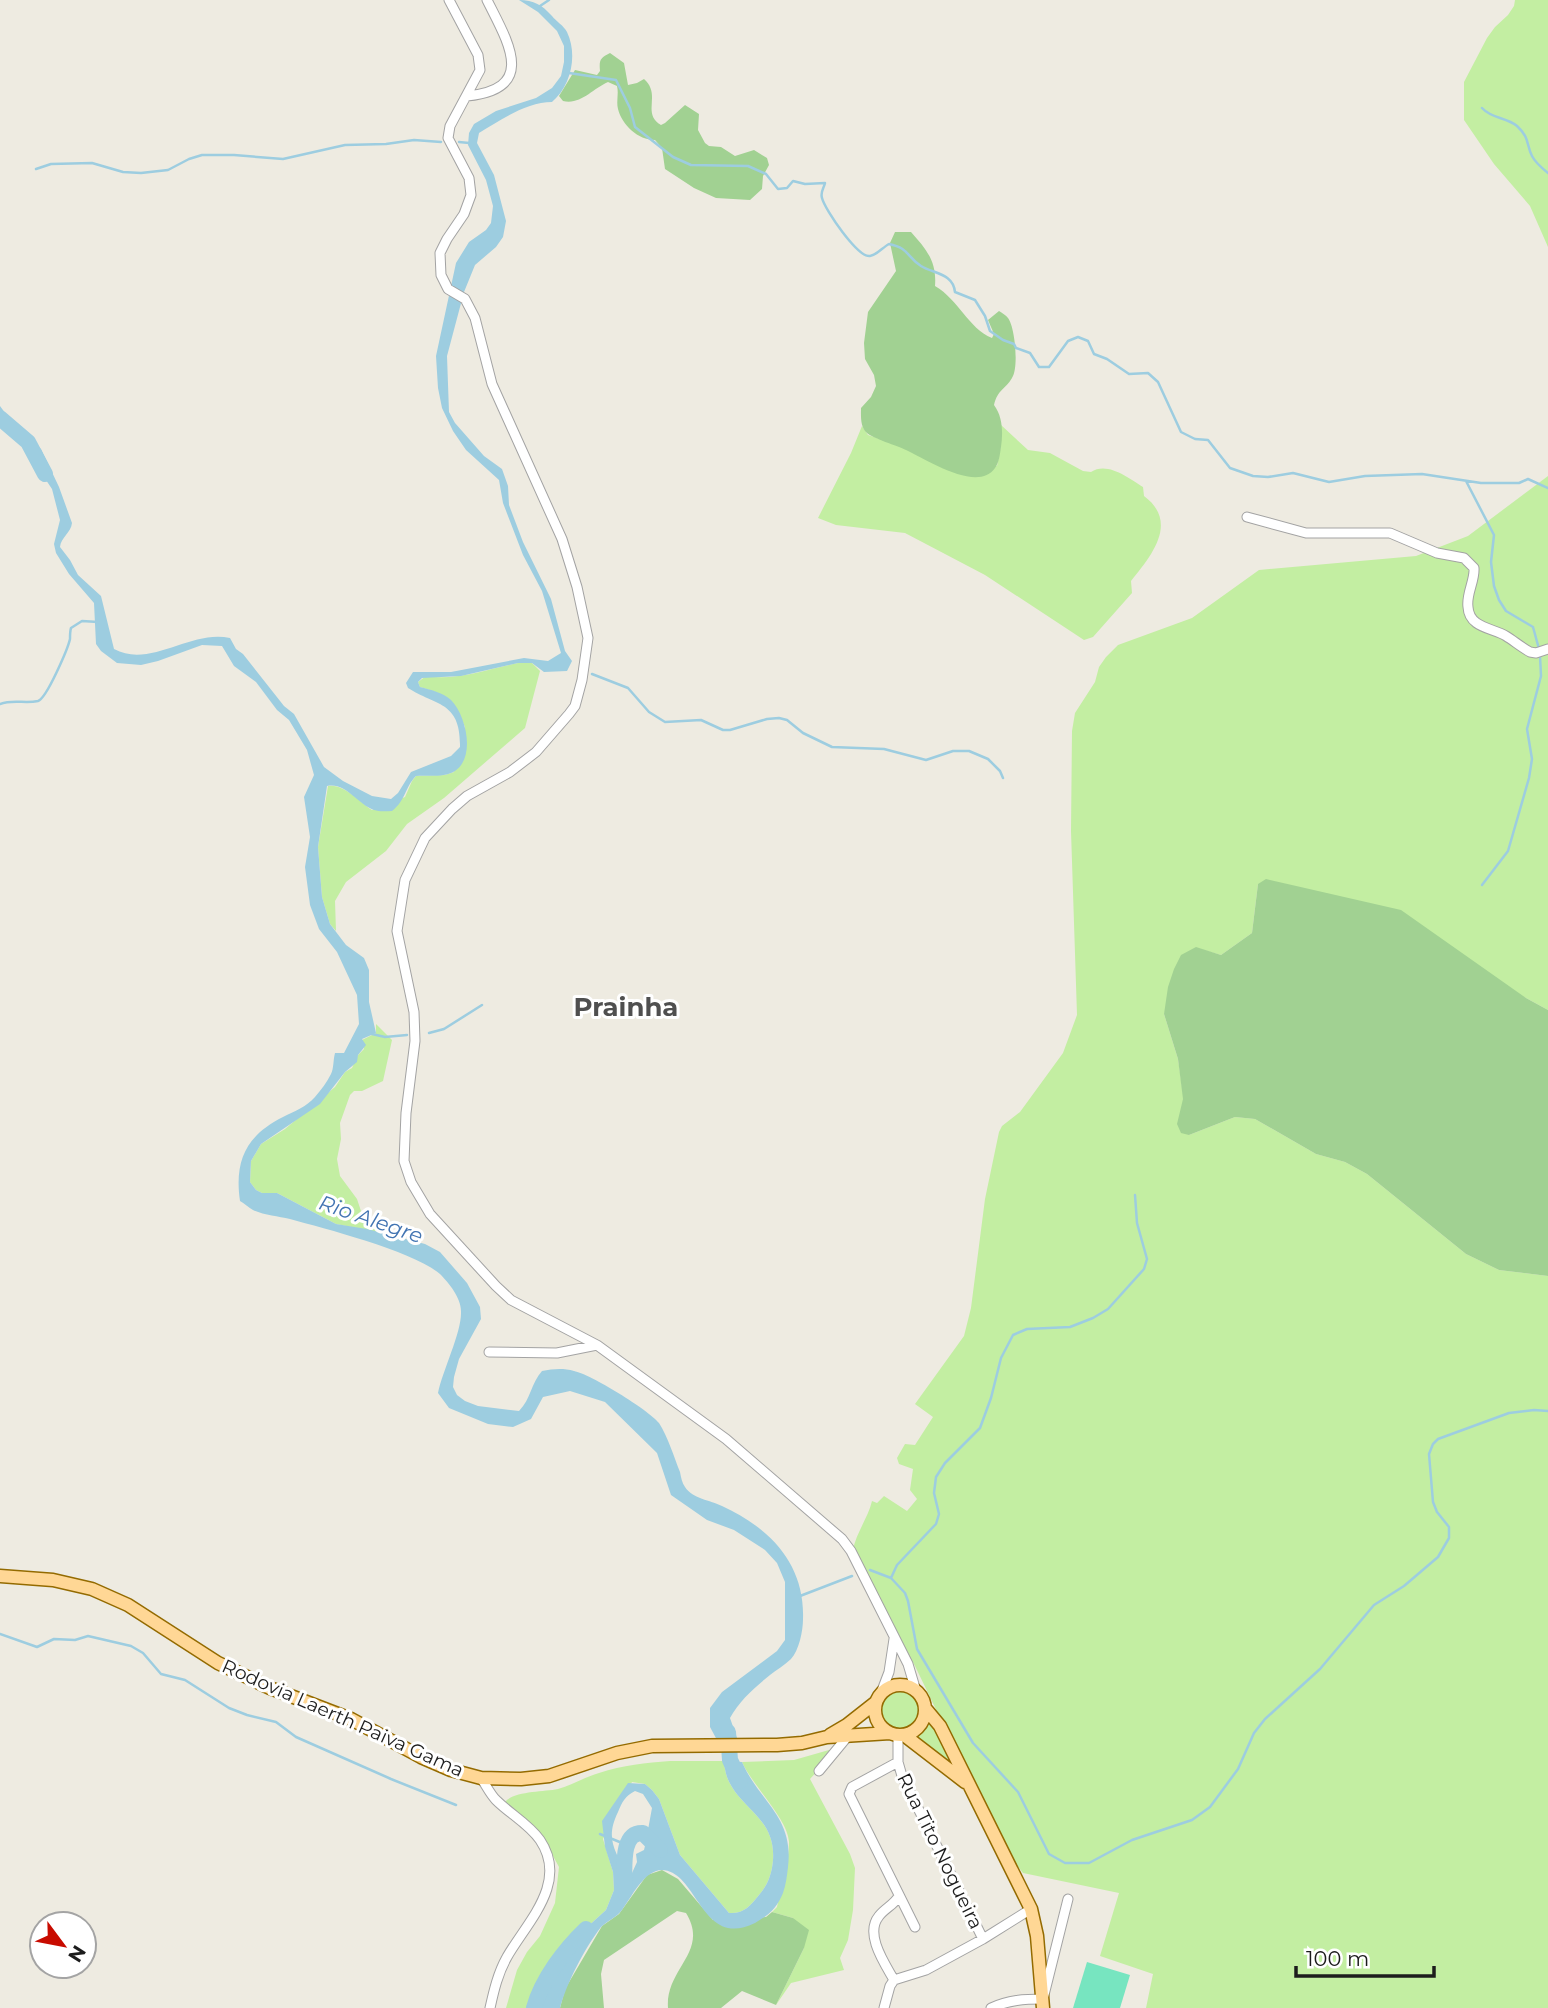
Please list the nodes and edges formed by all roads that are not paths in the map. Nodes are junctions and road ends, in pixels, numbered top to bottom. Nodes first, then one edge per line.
1 (449, 0) edge
2 (487, 0) edge
3 (467, 96) junction
4 (1247, 517) dead end
5 (1548, 649) edge
6 (597, 1345) junction
7 (489, 1352) dead end
8 (0, 1576) edge
9 (894, 1638) junction
10 (916, 1691) junction
11 (878, 1698) junction
12 (925, 1708) junction
13 (897, 1734) junction
14 (848, 1736) junction
15 (827, 1737) junction
16 (898, 1762) junction
17 (820, 1771) dead end
18 (481, 1778) junction
19 (966, 1783) junction
20 (900, 1896) junction
21 (1068, 1899) dead end
22 (1031, 1909) junction
23 (915, 1927) dead end
24 (983, 1939) junction
25 (894, 1980) junction
26 (1043, 2004) edge
27 (491, 2008) edge
28 (884, 2008) edge
29 (991, 2008) edge

1 - 3 street
2 - 3 street
3 - 6 street
4 - 5 street
6 - 7 street
6 - 9 street
8 - 18 main road, Rodovia Laerth Paiva Gama
9 - 10 street
9 - 11 street
10 - 11 main road
10 - 12 main road
11 - 13 main road
11 - 15 main road, Rodovia Laerth Paiva Gama
12 - 13 main road
12 - 19 main road
13 - 14 main road, Rodovia Laerth Paiva Gama
13 - 16 street
13 - 19 main road
14 - 15 main road, Rodovia Laerth Paiva Gama
14 - 17 street
15 - 18 main road, Rodovia Laerth Paiva Gama
16 - 20 street
16 - 24 street, Rua Tito Nogueira
18 - 27 street
19 - 22 main road
20 - 23 street
20 - 25 street
21 - 26 street
22 - 24 street
22 - 26 main road
24 - 25 street
25 - 28 street
26 - 29 street

